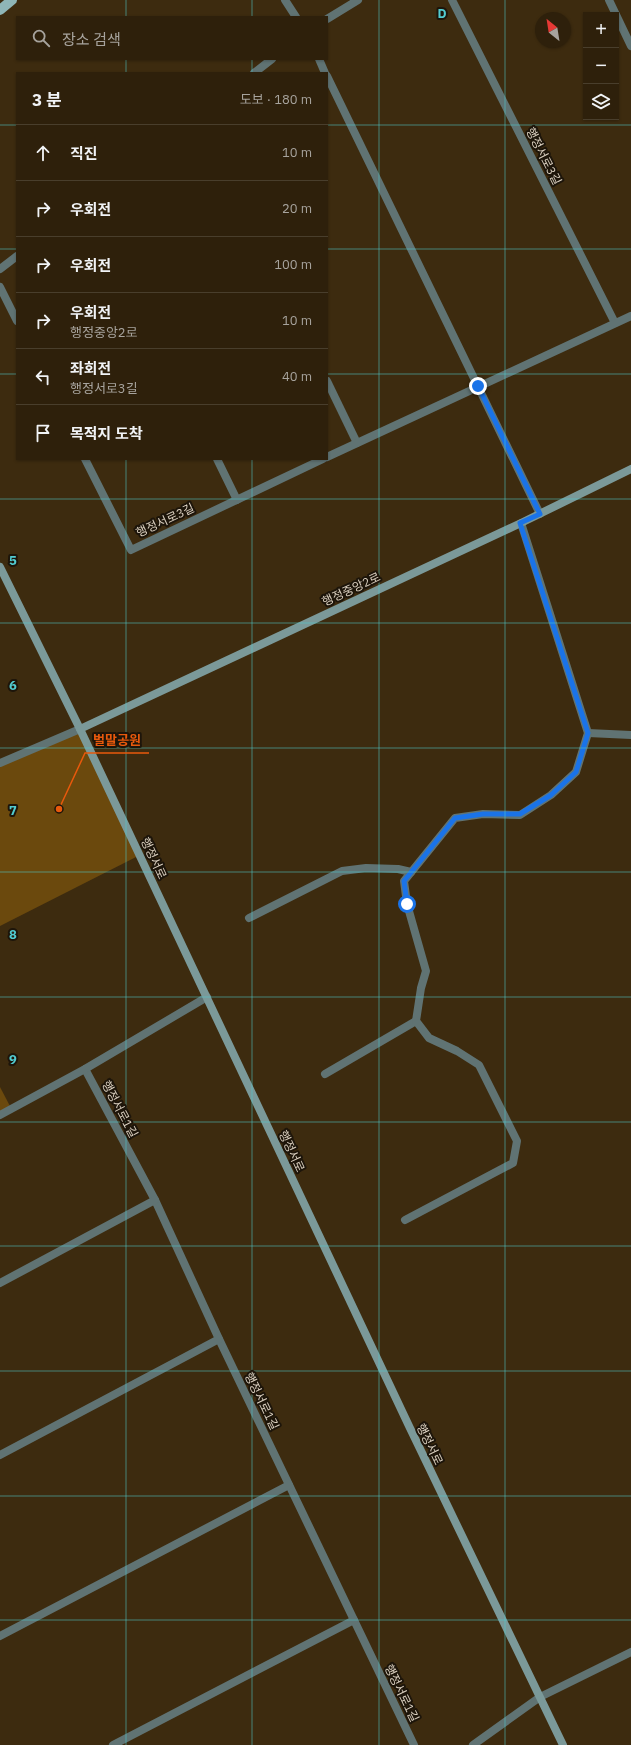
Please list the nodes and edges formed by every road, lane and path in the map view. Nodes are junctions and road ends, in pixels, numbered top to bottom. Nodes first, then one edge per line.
1 (12, 0) edge
2 (285, 0) edge
3 (358, 0) edge
4 (452, 0) edge
5 (609, 0) edge
6 (0, 10) edge
7 (295, 16) edge
8 (328, 18) edge
9 (631, 46) edge
10 (271, 60) edge
11 (320, 60) edge
12 (255, 72) edge
13 (326, 72) edge
14 (328, 78) edge
15 (16, 257) edge
16 (0, 269) edge
17 (0, 287) edge
18 (631, 316) edge
19 (16, 319) edge
20 (615, 323) junction
21 (328, 383) edge
22 (478, 386) junction
23 (357, 443) junction
24 (328, 457) edge
25 (86, 460) edge
26 (217, 460) edge
27 (321, 460) edge
28 (631, 469) edge
29 (237, 500) junction
30 (540, 514) junction
31 (520, 523) junction
32 (0, 567) edge
33 (80, 729) junction
34 (588, 733) junction
35 (631, 736) edge
36 (0, 763) edge
37 (411, 872) junction
38 (249, 918) dead end
39 (207, 997) junction
40 (416, 1021) junction
41 (85, 1069) junction
42 (324, 1074) dead end
43 (0, 1115) edge
44 (155, 1200) junction
45 (405, 1220) dead end
46 (0, 1283) edge
47 (219, 1339) junction
48 (0, 1456) edge
49 (289, 1485) junction
50 (354, 1620) junction
51 (0, 1636) edge
52 (631, 1652) edge
53 (540, 1697) junction
54 (113, 1745) edge
55 (414, 1745) edge
56 (473, 1745) edge
57 (563, 1745) edge

1 - 6 main road
2 - 7 street
3 - 8 street
4 - 20 street, 행정서로3길
5 - 9 street
10 - 12 street
11 - 13 street
14 - 22 street
15 - 16 street
17 - 19 street
18 - 20 street
20 - 22 street
21 - 23 street
22 - 23 street
22 - 30 street
23 - 24 street
25 - 29 street, 행정서로3길
26 - 29 street
27 - 29 street, 행정서로3길
28 - 30 street, 행정중앙2로
30 - 31 street, 행정중앙2로
31 - 33 street, 행정중앙2로
31 - 34 street
32 - 33 street, 행정서로
33 - 36 street
33 - 39 street, 행정서로
34 - 35 street
34 - 37 street
37 - 38 street
37 - 40 street
39 - 41 street
39 - 53 street, 행정서로
40 - 42 street
40 - 45 street
41 - 43 street
41 - 44 street, 행정서로1길
44 - 46 street
44 - 47 street, 행정서로1길
47 - 48 street
47 - 49 street, 행정서로1길
49 - 50 street, 행정서로1길
49 - 51 street
50 - 54 street
50 - 55 street, 행정서로1길
52 - 53 street
53 - 56 street
53 - 57 street, 행정서로

